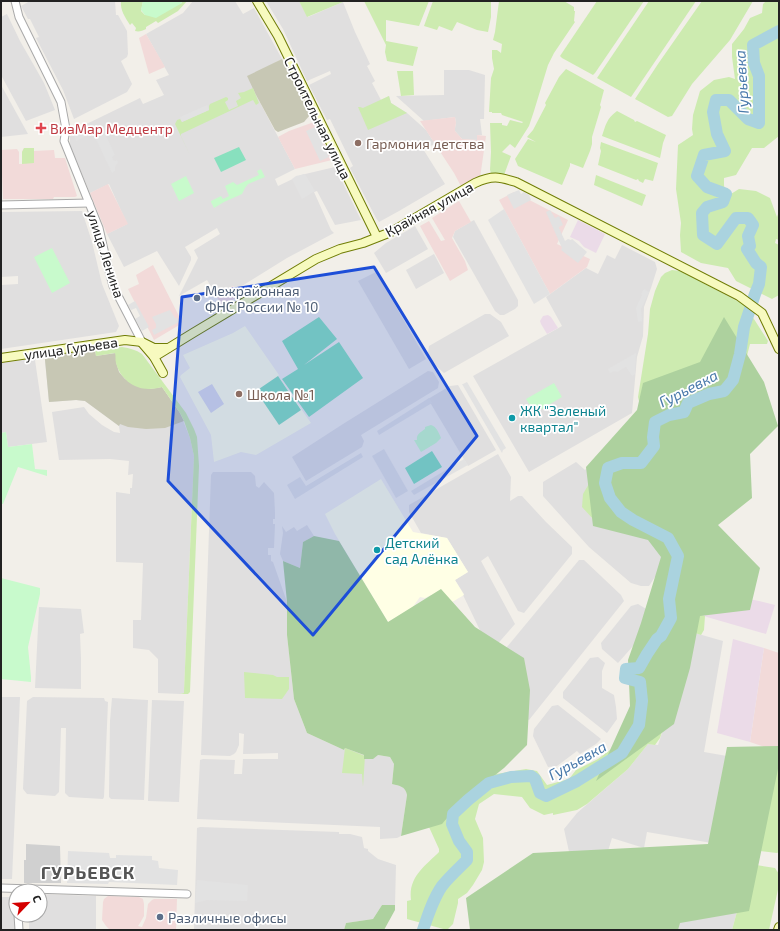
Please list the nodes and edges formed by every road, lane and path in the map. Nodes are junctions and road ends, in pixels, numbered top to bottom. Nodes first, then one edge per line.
1 (15, 1) edge
2 (257, 1) edge
3 (89, 203) junction
4 (1, 204) edge
5 (377, 237) junction
6 (142, 342) junction
7 (169, 348) junction
8 (779, 348) edge
9 (154, 357) junction
10 (1, 358) edge
11 (48, 891) edge
12 (187, 894) dead end
13 (779, 927) edge
14 (778, 930) edge

1 - 3 street, улица Ленина
2 - 5 main road, Строительная улица
3 - 4 street
3 - 6 street, улица Ленина
5 - 7 main road, Крайняя улица
5 - 8 main road, Крайняя улица
6 - 7 main road, улица Гурьева
6 - 9 main road, улица Ленина
6 - 10 main road, улица Гурьева
7 - 9 main road, Крайняя улица
7 - 9 main road, улица Ленина
11 - 12 street
13 - 14 main road

